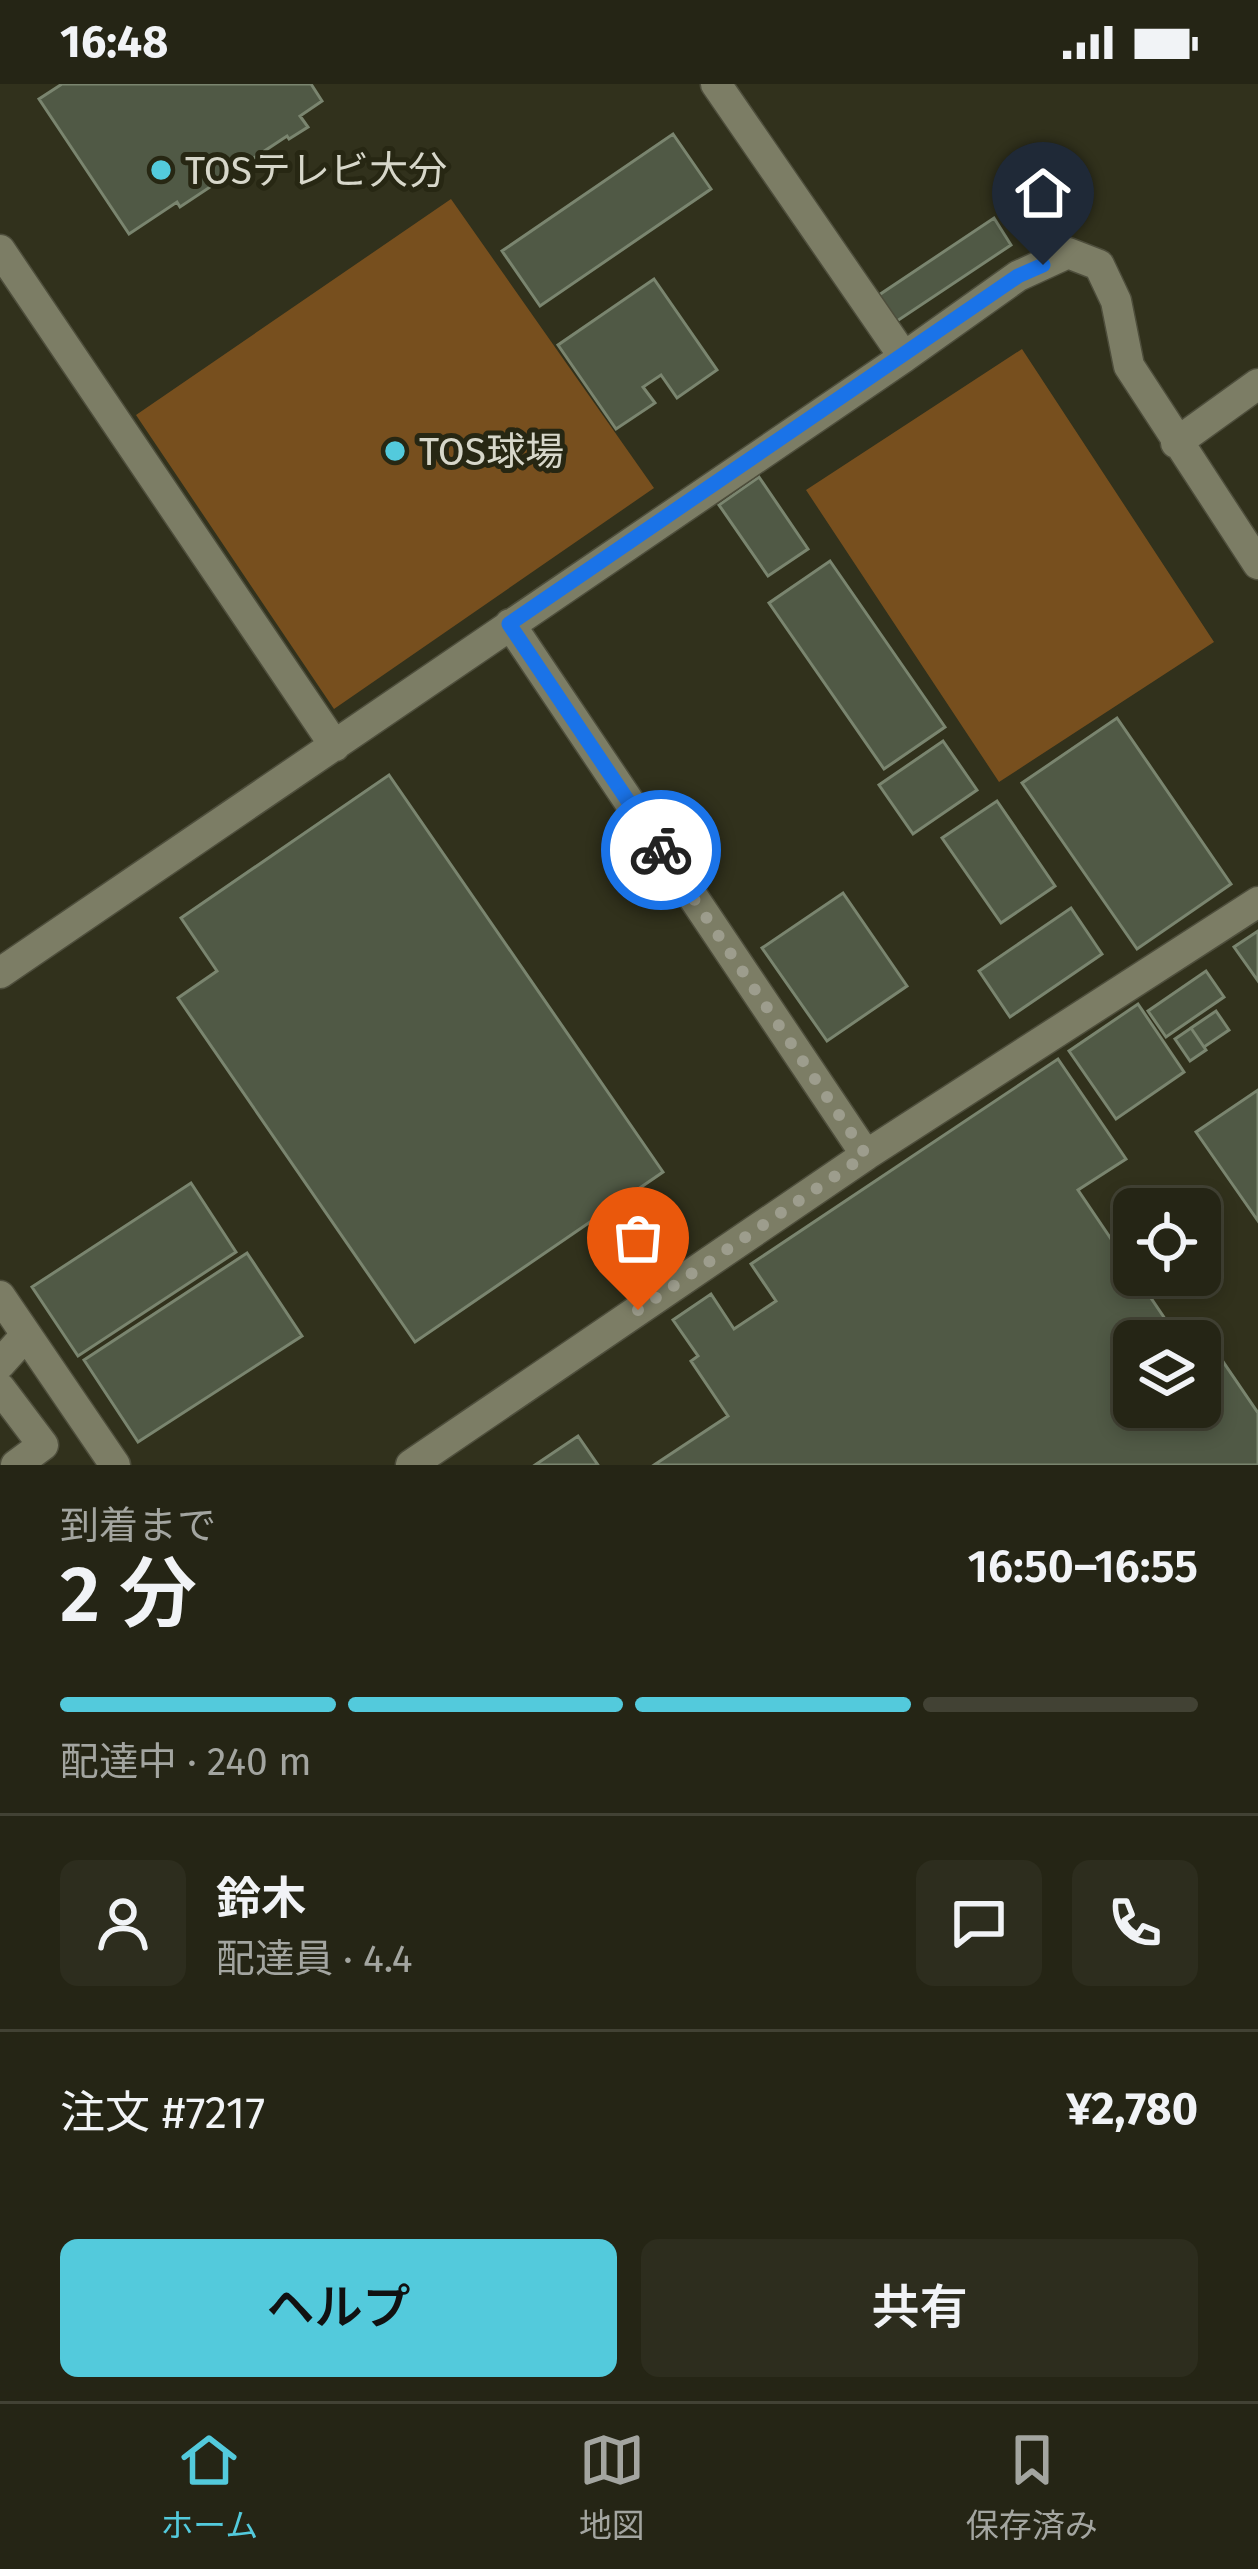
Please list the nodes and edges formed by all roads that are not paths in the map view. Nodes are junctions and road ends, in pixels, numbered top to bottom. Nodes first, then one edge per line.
1 (716, 84) edge
2 (0, 250) edge
3 (904, 357) junction
4 (1258, 384) edge
5 (1176, 443) junction
6 (1258, 564) edge
7 (509, 624) junction
8 (335, 746) junction
9 (1258, 902) edge
10 (0, 974) edge
11 (866, 1155) junction
12 (0, 1296) edge
13 (26, 1335) junction
14 (0, 1364) edge
15 (0, 1388) edge
16 (16, 1465) edge
17 (115, 1465) edge
18 (411, 1465) edge

1 - 3 street
2 - 8 street
3 - 5 street
3 - 7 street
4 - 5 street
5 - 6 street
7 - 8 street
7 - 11 street
8 - 10 street
9 - 11 street
11 - 18 street
12 - 13 street
13 - 14 street
13 - 17 street
15 - 16 street

